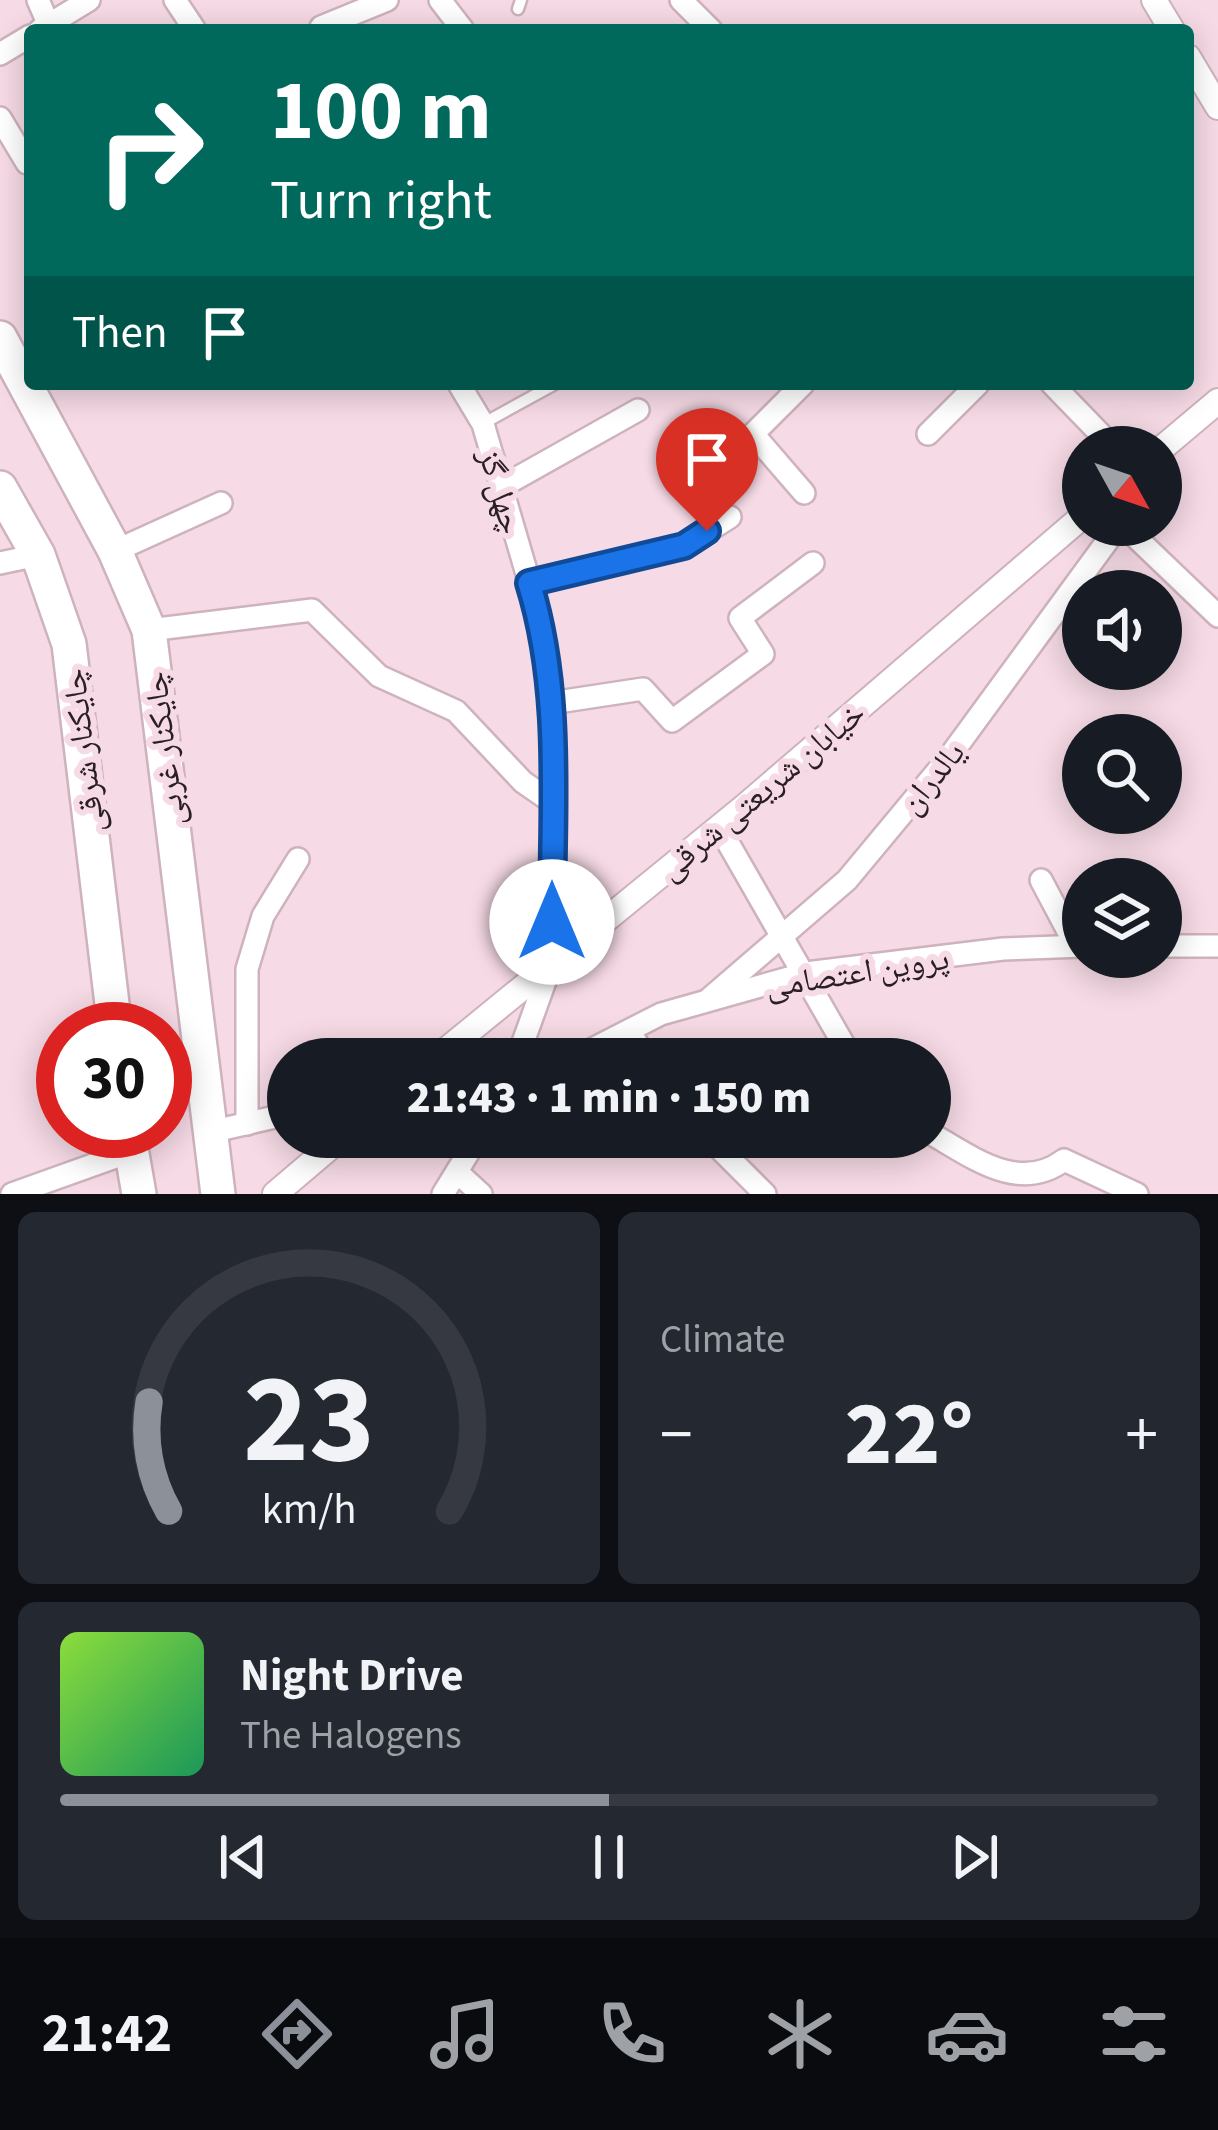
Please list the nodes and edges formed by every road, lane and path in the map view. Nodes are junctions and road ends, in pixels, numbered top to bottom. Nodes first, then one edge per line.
1 (89, 0) edge
2 (387, 0) edge
3 (440, 0) edge
4 (681, 0) edge
5 (51, 24) edge
6 (328, 24) edge
7 (458, 24) edge
8 (705, 24) edge
9 (1194, 67) edge
10 (1218, 107) edge
11 (0, 118) edge
12 (24, 157) edge
13 (36, 390) edge
14 (463, 390) edge
15 (544, 390) edge
16 (797, 390) edge
17 (972, 390) edge
18 (1058, 390) edge
19 (1218, 400) edge
20 (638, 410) dead end
21 (483, 424) junction
22 (1093, 426) edge
23 (1182, 431) edge
24 (753, 434) junction
25 (928, 434) dead end
26 (724, 463) dead end
27 (501, 487) junction
28 (0, 488) edge
29 (804, 493) dead end
30 (220, 503) dead end
31 (730, 517) dead end
32 (1062, 534) edge
33 (1105, 546) edge
34 (1143, 546) edge
35 (115, 551) junction
36 (38, 555) junction
37 (0, 563) edge
38 (813, 563) dead end
39 (529, 583) junction
40 (1218, 616) edge
41 (148, 630) junction
42 (551, 703) junction
43 (552, 802) junction
44 (719, 827) junction
45 (298, 859) dead end
46 (1041, 880) dead end
47 (1062, 916) edge
48 (784, 937) junction
49 (1182, 946) edge
50 (1218, 946) edge
51 (1062, 947) edge
52 (552, 962) junction
53 (806, 974) junction
54 (709, 999) junction
55 (112, 1002) edge
56 (628, 1031) junction
57 (460, 1038) edge
58 (525, 1038) edge
59 (614, 1038) edge
60 (633, 1038) edge
61 (841, 1038) edge
62 (267, 1119) edge
63 (247, 1124) junction
64 (210, 1132) junction
65 (951, 1145) edge
66 (92, 1158) edge
67 (133, 1158) edge
68 (317, 1158) edge
69 (465, 1158) edge
70 (729, 1158) edge
71 (457, 1172) junction
72 (211, 1186) edge
73 (12, 1194) edge
74 (140, 1194) edge
75 (274, 1194) edge
76 (443, 1194) edge
77 (481, 1194) edge
78 (765, 1194) edge
79 (1136, 1194) edge

1 - 5 street
2 - 6 street
3 - 7 street
4 - 8 street
9 - 10 street
11 - 12 street
13 - 35 main road, چایکنار غربی
14 - 21 street, چهل گز
15 - 21 lane
16 - 24 street
17 - 25 street
18 - 22 street
19 - 23 street
20 - 27 street
21 - 27 street, چهل گز
24 - 26 street
24 - 29 street
27 - 39 street, چهل گز
28 - 36 main road, چایکنار شرقی
30 - 35 street
31 - 39 street
32 - 44 street, خیابان شریعتی شرقی
33 - 48 street, یالدران
34 - 40 street
35 - 41 main road, چایکنار غربی
36 - 37 street
36 - 55 main road, چایکنار شرقی
38 - 42 street
39 - 42 street, چهل گز
41 - 43 street
41 - 64 main road, چایکنار غربی
42 - 43 street, چهل گز
43 - 52 street, چهل گز
44 - 48 street
44 - 52 street, خیابان شریعتی شرقی
45 - 63 street
46 - 47 street
48 - 53 street
48 - 54 street, یالدران
49 - 50 street
51 - 53 street, پروین اعتصامی
52 - 57 street, خیابان شریعتی شرقی
52 - 58 street, چهل گز
53 - 54 street, پروین اعتصامی
53 - 61 street
54 - 56 street, پروین اعتصامی
56 - 59 street, پروین اعتصامی
56 - 60 street
62 - 63 street
63 - 64 street
64 - 72 main road, چایکنار غربی
65 - 79 street
66 - 73 street
67 - 74 main road
68 - 75 street
69 - 71 street
70 - 78 street
71 - 76 street
71 - 77 street

